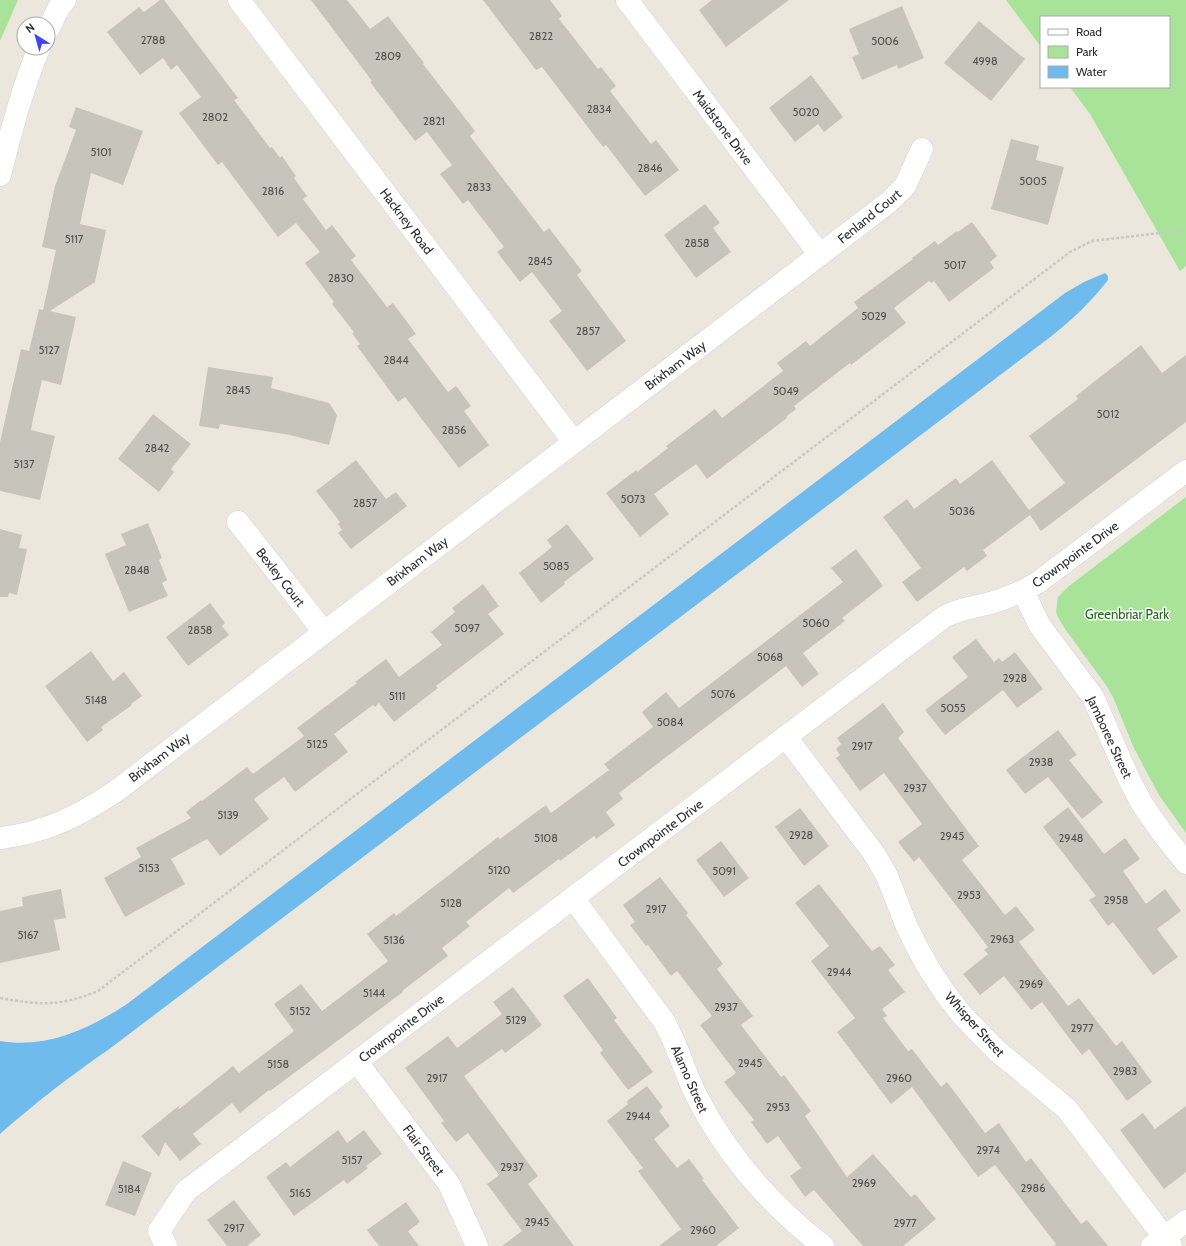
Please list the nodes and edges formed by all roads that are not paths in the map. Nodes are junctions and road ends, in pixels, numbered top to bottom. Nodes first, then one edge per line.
1 (65, 0) edge
2 (239, 0) edge
3 (627, 0) edge
4 (55, 16) edge
5 (36, 56) edge
6 (922, 149) dead end
7 (0, 175) edge
8 (820, 255) junction
9 (574, 442) junction
10 (1186, 471) edge
11 (238, 522) dead end
12 (1023, 591) junction
13 (324, 632) junction
14 (786, 737) junction
15 (0, 838) edge
16 (1186, 863) edge
17 (573, 898) junction
18 (357, 1062) junction
19 (1186, 1221) edge
20 (163, 1239) edge
21 (1162, 1243) edge
22 (477, 1246) edge
23 (823, 1246) edge

1 - 4 street
2 - 9 street, Hackney Road
3 - 8 street, Maidstone Drive
5 - 7 street
6 - 8 street, Fenland Court
8 - 9 street, Brixham Way
9 - 13 street, Brixham Way
10 - 12 street, Crownpointe Drive
11 - 13 street, Bexley Court
12 - 14 street, Crownpointe Drive
12 - 16 street, Jamboree Street
13 - 15 street, Brixham Way
14 - 17 street, Crownpointe Drive
14 - 21 street, Whisper Street
17 - 18 street, Crownpointe Drive
17 - 23 street, Alamo Street
18 - 20 street, Crownpointe Drive
18 - 22 street, Flair Street
19 - 21 street

